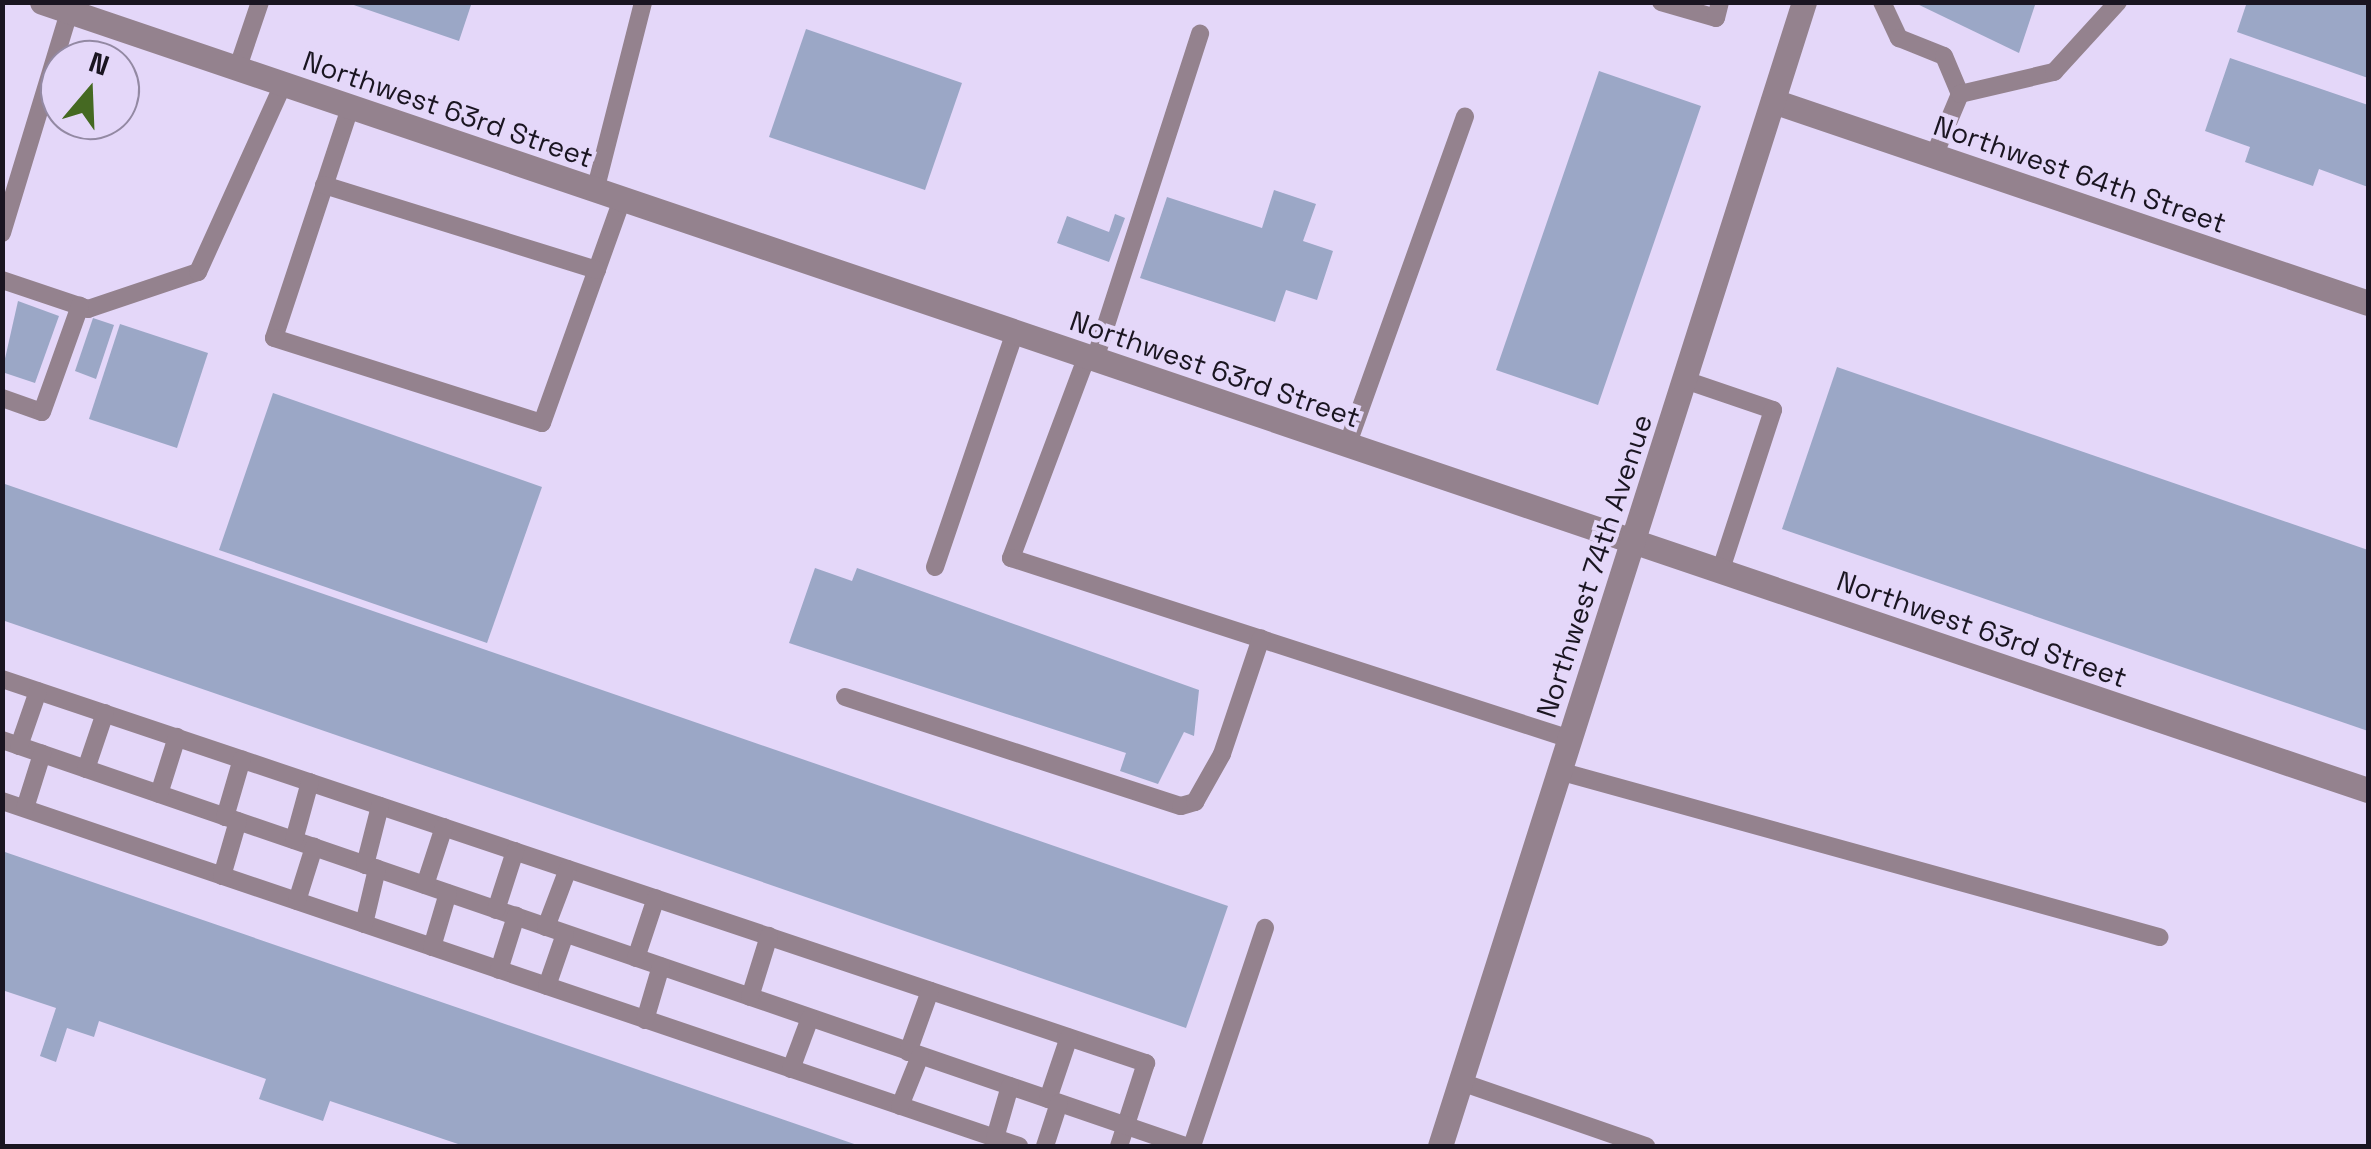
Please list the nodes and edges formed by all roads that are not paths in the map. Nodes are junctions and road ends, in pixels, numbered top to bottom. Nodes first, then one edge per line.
1 (260, 2) edge
2 (642, 2) edge
3 (1661, 2) edge
4 (1720, 2) edge
5 (1804, 2) edge
6 (1882, 2) edge
7 (2118, 2) edge
8 (51, 5) edge
9 (1200, 34) dead end
10 (238, 70) junction
11 (283, 85) junction
12 (1960, 94) junction
13 (1773, 101) junction
14 (350, 108) junction
15 (1465, 116) dead end
16 (1934, 156) junction
17 (324, 184) junction
18 (595, 191) junction
19 (622, 200) junction
20 (2, 233) edge
21 (597, 270) junction
22 (2, 280) edge
23 (2368, 304) edge
24 (80, 306) junction
25 (1015, 332) junction
26 (1091, 358) junction
27 (1685, 380) junction
28 (2, 398) edge
29 (1348, 446) junction
30 (1634, 544) junction
31 (935, 567) dead end
32 (1720, 572) junction
33 (1261, 638) junction
34 (2, 679) edge
35 (38, 690) junction
36 (845, 697) dead end
37 (105, 713) junction
38 (177, 738) junction
39 (1570, 739) junction
40 (11, 743) edge
41 (42, 754) junction
42 (242, 759) junction
43 (86, 769) junction
44 (1559, 771) junction
45 (310, 782) junction
46 (2368, 790) edge
47 (159, 794) junction
48 (2, 800) edge
49 (380, 806) junction
50 (25, 808) junction
51 (232, 819) junction
52 (444, 827) junction
53 (294, 840) junction
54 (314, 847) junction
55 (515, 851) junction
56 (371, 867) junction
57 (568, 869) junction
58 (222, 876) junction
59 (425, 885) junction
60 (448, 893) junction
61 (656, 898) junction
62 (297, 901) junction
63 (496, 910) junction
64 (516, 916) junction
65 (364, 924) junction
66 (546, 927) junction
67 (1265, 928) dead end
68 (565, 934) junction
69 (769, 936) junction
70 (2159, 937) dead end
71 (432, 947) junction
72 (636, 958) junction
73 (661, 966) junction
74 (499, 970) junction
75 (546, 986) junction
76 (930, 991) junction
77 (750, 997) junction
78 (810, 1018) junction
79 (645, 1020) junction
80 (1069, 1038) junction
81 (914, 1054) junction
82 (791, 1069) junction
83 (1460, 1082) junction
84 (1010, 1086) junction
85 (1054, 1101) junction
86 (900, 1106) junction
87 (1126, 1126) junction
88 (994, 1138) junction
89 (1018, 1146) edge
90 (1044, 1146) edge
91 (1119, 1146) edge
92 (1189, 1146) edge
93 (1440, 1146) edge
94 (1646, 1146) edge

1 - 10 lane
2 - 18 lane
3 - 4 lane
5 - 13 street, Northwest 74th Avenue
6 - 12 lane
7 - 12 lane
8 - 10 street, Northwest 63rd Street
8 - 20 lane
9 - 26 lane
10 - 11 street, Northwest 63rd Street
11 - 14 street, Northwest 63rd Street
11 - 24 lane
12 - 16 lane
13 - 16 street, Northwest 64th Street
13 - 27 street, Northwest 74th Avenue
14 - 17 lane
14 - 18 street, Northwest 63rd Street
15 - 29 lane
16 - 23 street, Northwest 64th Street
17 - 21 lane
17 - 21 lane
18 - 19 street, Northwest 63rd Street
19 - 21 lane
19 - 25 street, Northwest 63rd Street
22 - 24 lane
24 - 28 lane
25 - 26 street, Northwest 63rd Street
25 - 31 lane
26 - 29 street, Northwest 63rd Street
26 - 33 lane
27 - 30 street, Northwest 74th Avenue
27 - 32 lane
29 - 30 street, Northwest 63rd Street
30 - 32 street, Northwest 63rd Street
30 - 39 street, Northwest 74th Avenue
32 - 46 street, Northwest 63rd Street
33 - 36 lane
33 - 39 lane
34 - 35 lane
35 - 37 lane
35 - 40 lane
37 - 38 lane
37 - 43 lane
38 - 42 lane
38 - 47 lane
39 - 44 street, Northwest 74th Avenue
40 - 41 lane
41 - 43 lane
41 - 50 lane
42 - 45 lane
42 - 51 lane
43 - 47 lane
44 - 70 lane
44 - 83 street, Northwest 74th Avenue
45 - 49 lane
45 - 53 lane
47 - 51 lane
48 - 50 lane
49 - 52 lane
49 - 56 lane
50 - 58 lane
51 - 53 lane
51 - 58 lane
52 - 55 lane
52 - 59 lane
53 - 54 lane
54 - 56 lane
54 - 62 lane
55 - 57 lane
55 - 63 lane
56 - 59 lane
56 - 65 lane
57 - 61 lane
57 - 66 lane
58 - 62 lane
59 - 60 lane
60 - 63 lane
60 - 71 lane
61 - 69 lane
61 - 72 lane
62 - 65 lane
63 - 64 lane
64 - 66 lane
64 - 74 lane
65 - 71 lane
66 - 68 lane
67 - 92 lane
68 - 72 lane
68 - 75 lane
69 - 76 lane
69 - 77 lane
71 - 74 lane
72 - 73 lane
73 - 77 lane
73 - 79 lane
74 - 75 lane
75 - 79 lane
76 - 80 lane
76 - 81 lane
77 - 78 lane
78 - 81 lane
78 - 82 lane
79 - 82 lane
80 - 85 lane
80 - 87 lane
81 - 84 lane
81 - 86 lane
82 - 86 lane
83 - 93 street, Northwest 74th Avenue
83 - 94 lane
84 - 85 lane
84 - 88 lane
85 - 87 lane
85 - 90 lane
86 - 88 lane
87 - 91 lane
87 - 92 lane
88 - 89 lane

